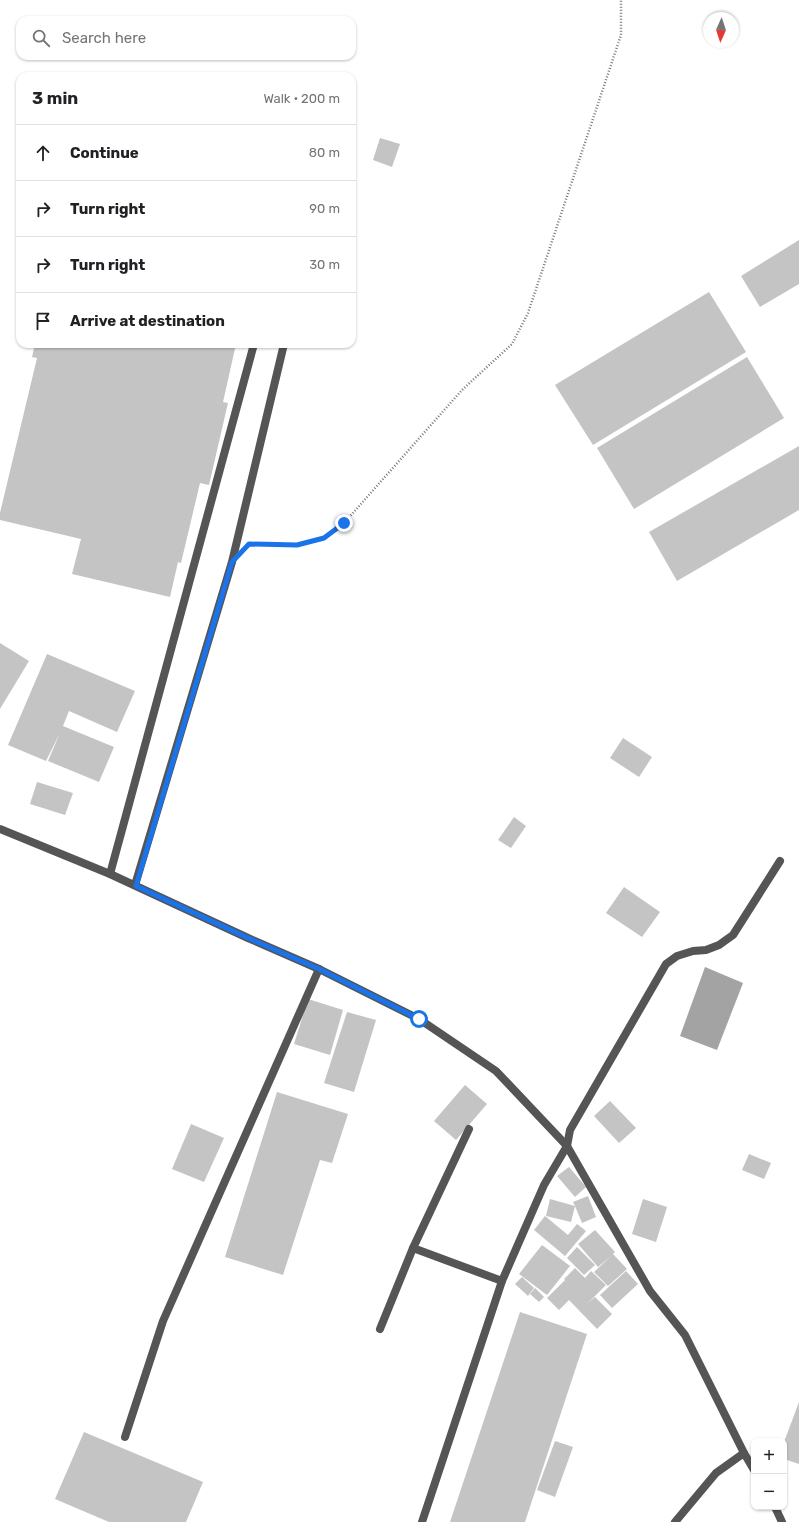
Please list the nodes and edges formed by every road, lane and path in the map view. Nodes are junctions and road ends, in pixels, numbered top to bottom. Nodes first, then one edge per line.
1 (621, 0) edge
2 (253, 348) edge
3 (283, 348) edge
4 (232, 562) junction
5 (0, 829) edge
6 (780, 861) dead end
7 (110, 874) junction
8 (136, 886) junction
9 (319, 969) junction
10 (469, 1129) dead end
11 (567, 1146) junction
12 (413, 1248) junction
13 (502, 1281) junction
14 (380, 1329) dead end
15 (125, 1437) dead end
16 (744, 1453) junction
17 (751, 1465) edge
18 (776, 1510) edge
19 (422, 1522) edge
20 (675, 1522) edge
21 (782, 1522) edge

1 - 4 path
2 - 7 street
3 - 4 street
4 - 8 street
5 - 7 street
6 - 11 street
7 - 8 street
8 - 9 street
9 - 11 street
9 - 15 street
10 - 12 street
11 - 13 street
11 - 16 street
12 - 13 street
12 - 14 street
13 - 19 street
16 - 17 street
16 - 20 street
18 - 21 street

